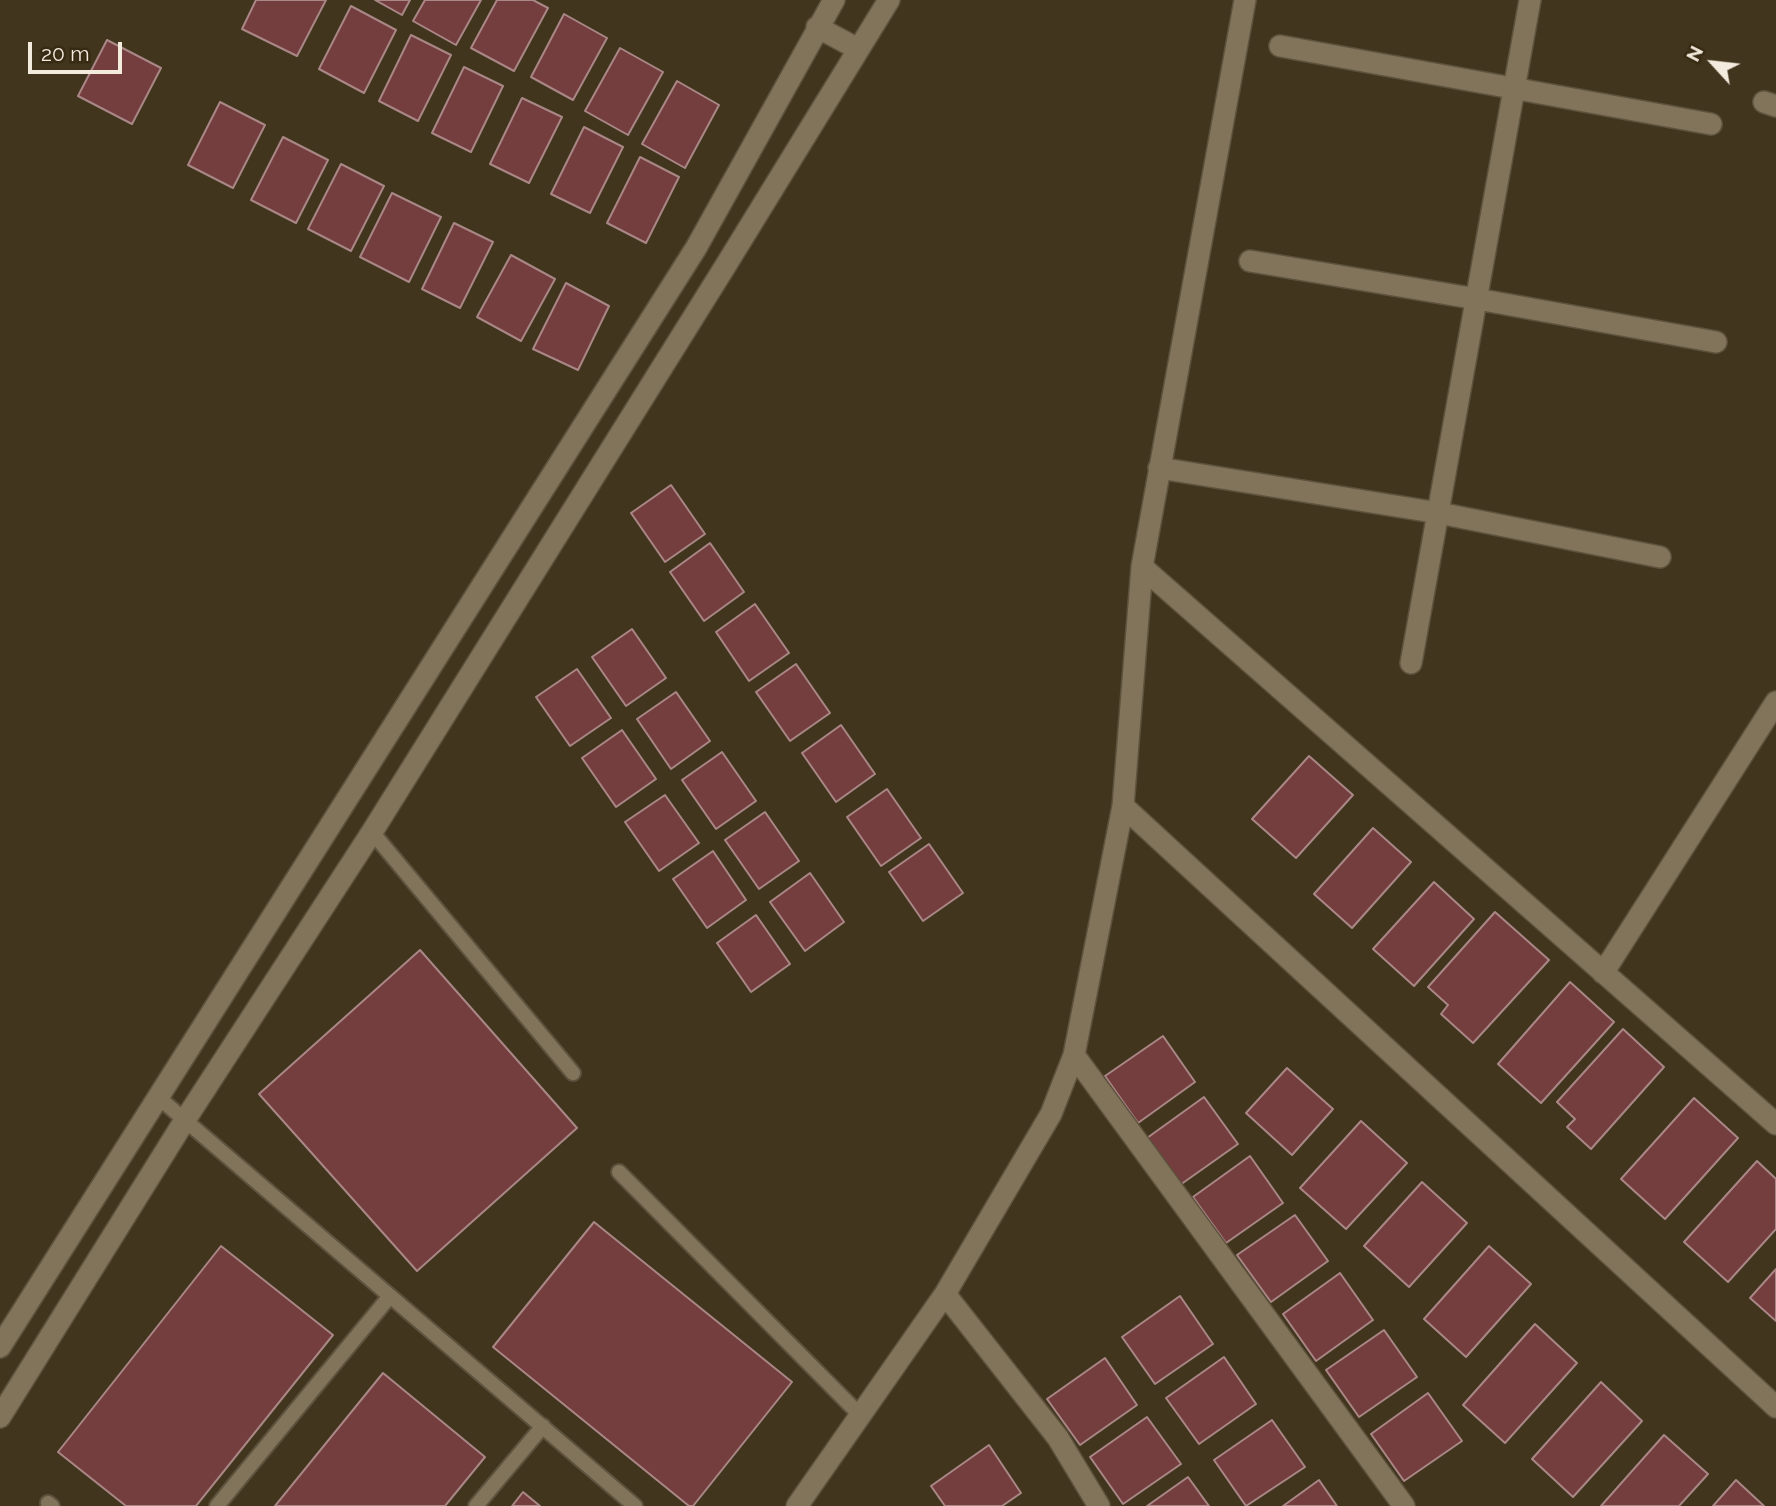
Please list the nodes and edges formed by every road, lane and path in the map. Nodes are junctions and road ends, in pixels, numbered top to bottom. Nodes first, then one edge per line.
1 (834, 0) edge
2 (888, 0) edge
3 (1245, 0) edge
4 (1530, 0) edge
5 (817, 27) junction
6 (1280, 46) dead end
7 (858, 49) junction
8 (1513, 87) junction
9 (1711, 124) dead end
10 (696, 248) junction
11 (1250, 261) dead end
12 (726, 265) junction
13 (1477, 299) junction
14 (1716, 342) dead end
15 (1159, 468) junction
16 (1439, 513) junction
17 (1660, 557) dead end
18 (1142, 567) junction
19 (1411, 663) dead end
20 (1776, 702) edge
21 (1123, 806) junction
22 (372, 832) junction
23 (1603, 972) junction
24 (1074, 1055) junction
25 (573, 1073) dead end
26 (159, 1097) junction
27 (185, 1119) junction
28 (1776, 1124) edge
29 (619, 1172) dead end
30 (945, 1294) junction
31 (390, 1296) junction
32 (0, 1347) edge
33 (1776, 1407) edge
34 (860, 1415) junction
35 (0, 1417) edge
36 (543, 1426) junction
37 (217, 1506) edge
38 (476, 1506) edge
39 (635, 1506) edge
40 (797, 1506) edge
41 (1099, 1506) edge
42 (1404, 1506) edge

1 - 5 street
2 - 7 street
3 - 15 street
4 - 8 street
5 - 7 street
5 - 10 street
6 - 8 street
7 - 12 street
8 - 9 street
8 - 13 street
10 - 12 street
10 - 26 street
11 - 13 street
12 - 22 street
13 - 14 street
13 - 16 street
15 - 16 street
15 - 18 street
16 - 17 street
16 - 19 street
18 - 21 street
18 - 23 street
20 - 23 street
21 - 24 street
21 - 33 street
22 - 25 lane
22 - 27 street
23 - 28 street
24 - 30 street
24 - 42 street
26 - 27 lane
26 - 32 street
27 - 31 lane
27 - 35 street
29 - 34 lane
30 - 34 street
30 - 41 street
31 - 36 lane
31 - 37 lane
34 - 40 street
36 - 38 lane
36 - 39 lane

